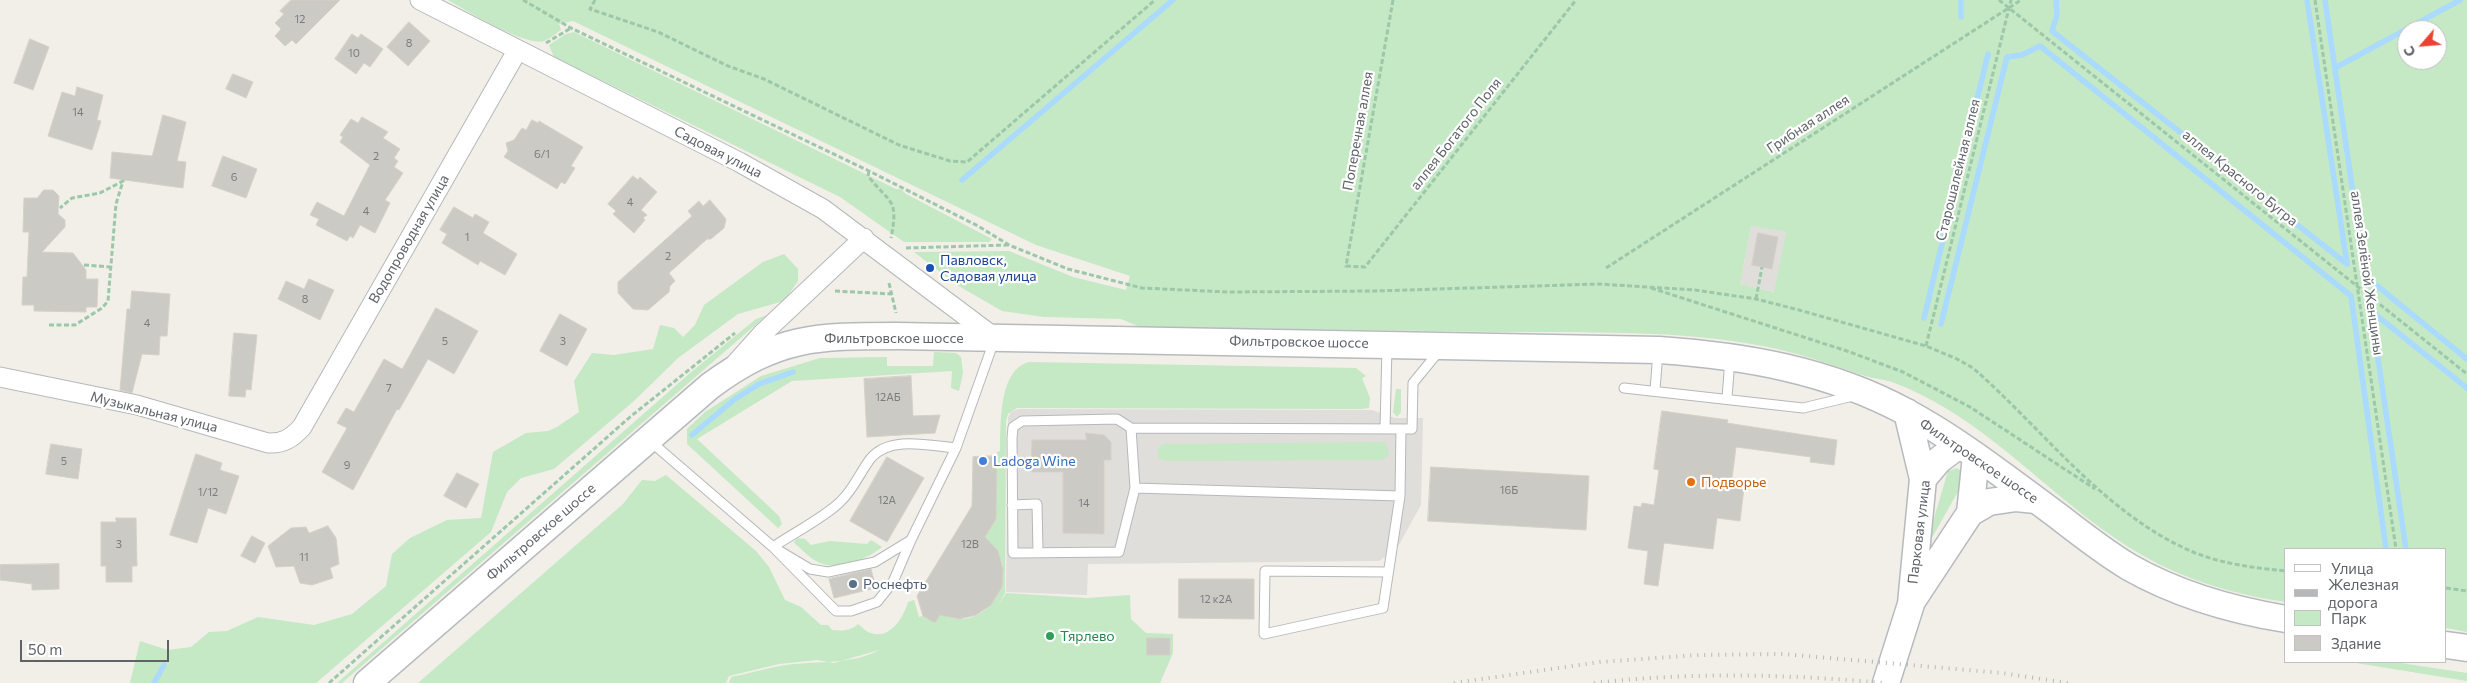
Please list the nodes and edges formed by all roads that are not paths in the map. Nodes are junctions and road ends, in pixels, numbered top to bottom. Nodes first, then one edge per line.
1 (420, 0) edge
2 (517, 51) junction
3 (864, 238) junction
4 (995, 338) junction
5 (1387, 344) junction
6 (1444, 345) junction
7 (1659, 350) junction
8 (1730, 356) junction
9 (728, 373) junction
10 (0, 377) edge
11 (1624, 388) dead end
12 (1655, 390) junction
13 (1868, 392) junction
14 (1727, 398) junction
15 (1907, 412) junction
16 (302, 427) joint
17 (1131, 428) junction
18 (1385, 429) junction
19 (1401, 429) junction
20 (648, 439) junction
21 (956, 448) junction
22 (1967, 450) junction
23 (1923, 479) junction
24 (1135, 488) junction
25 (1400, 496) junction
26 (2036, 500) junction
27 (1012, 505) junction
28 (1970, 513) junction
29 (911, 540) junction
30 (773, 547) junction
31 (1038, 552) junction
32 (1388, 572) junction
33 (1911, 604) junction
34 (2284, 619) edge
35 (2447, 645) edge
36 (2467, 648) edge
37 (367, 683) edge
38 (1886, 683) edge

1 - 2 street, Садовая улица
2 - 3 street, Садовая улица
2 - 16 street, Водопроводная улица
3 - 4 street, Садовая улица
3 - 9 street
4 - 5 main road, Фильтровское шоссе
4 - 9 main road, Фильтровское шоссе
4 - 21 lane
5 - 6 main road, Фильтровское шоссе
5 - 18 lane
6 - 7 main road, Фильтровское шоссе
6 - 19 lane
7 - 8 main road, Фильтровское шоссе
7 - 12 lane
8 - 13 main road, Фильтровское шоссе
8 - 14 lane
9 - 20 main road, Фильтровское шоссе
10 - 16 street, Музыкальная улица
11 - 12 lane
12 - 14 lane
13 - 14 lane
13 - 15 main road, Фильтровское шоссе
15 - 22 main road, Фильтровское шоссе
15 - 23 main road
17 - 18 lane
17 - 24 lane
17 - 27 lane
18 - 19 lane
19 - 25 lane
20 - 30 lane
20 - 37 main road, Фильтровское шоссе
21 - 29 lane
21 - 30 lane
22 - 23 main road, Парковая улица
22 - 26 main road, Фильтровское шоссе
22 - 28 main road
23 - 33 main road, Парковая улица
24 - 25 lane
24 - 31 lane
25 - 32 lane
26 - 28 main road, Парковая улица
26 - 34 main road, Фильтровское шоссе
27 - 31 lane
27 - 31 lane
28 - 33 main road, Парковая улица
29 - 30 lane
29 - 30 lane
32 - 32 lane
33 - 38 main road, Парковая улица
35 - 36 main road

